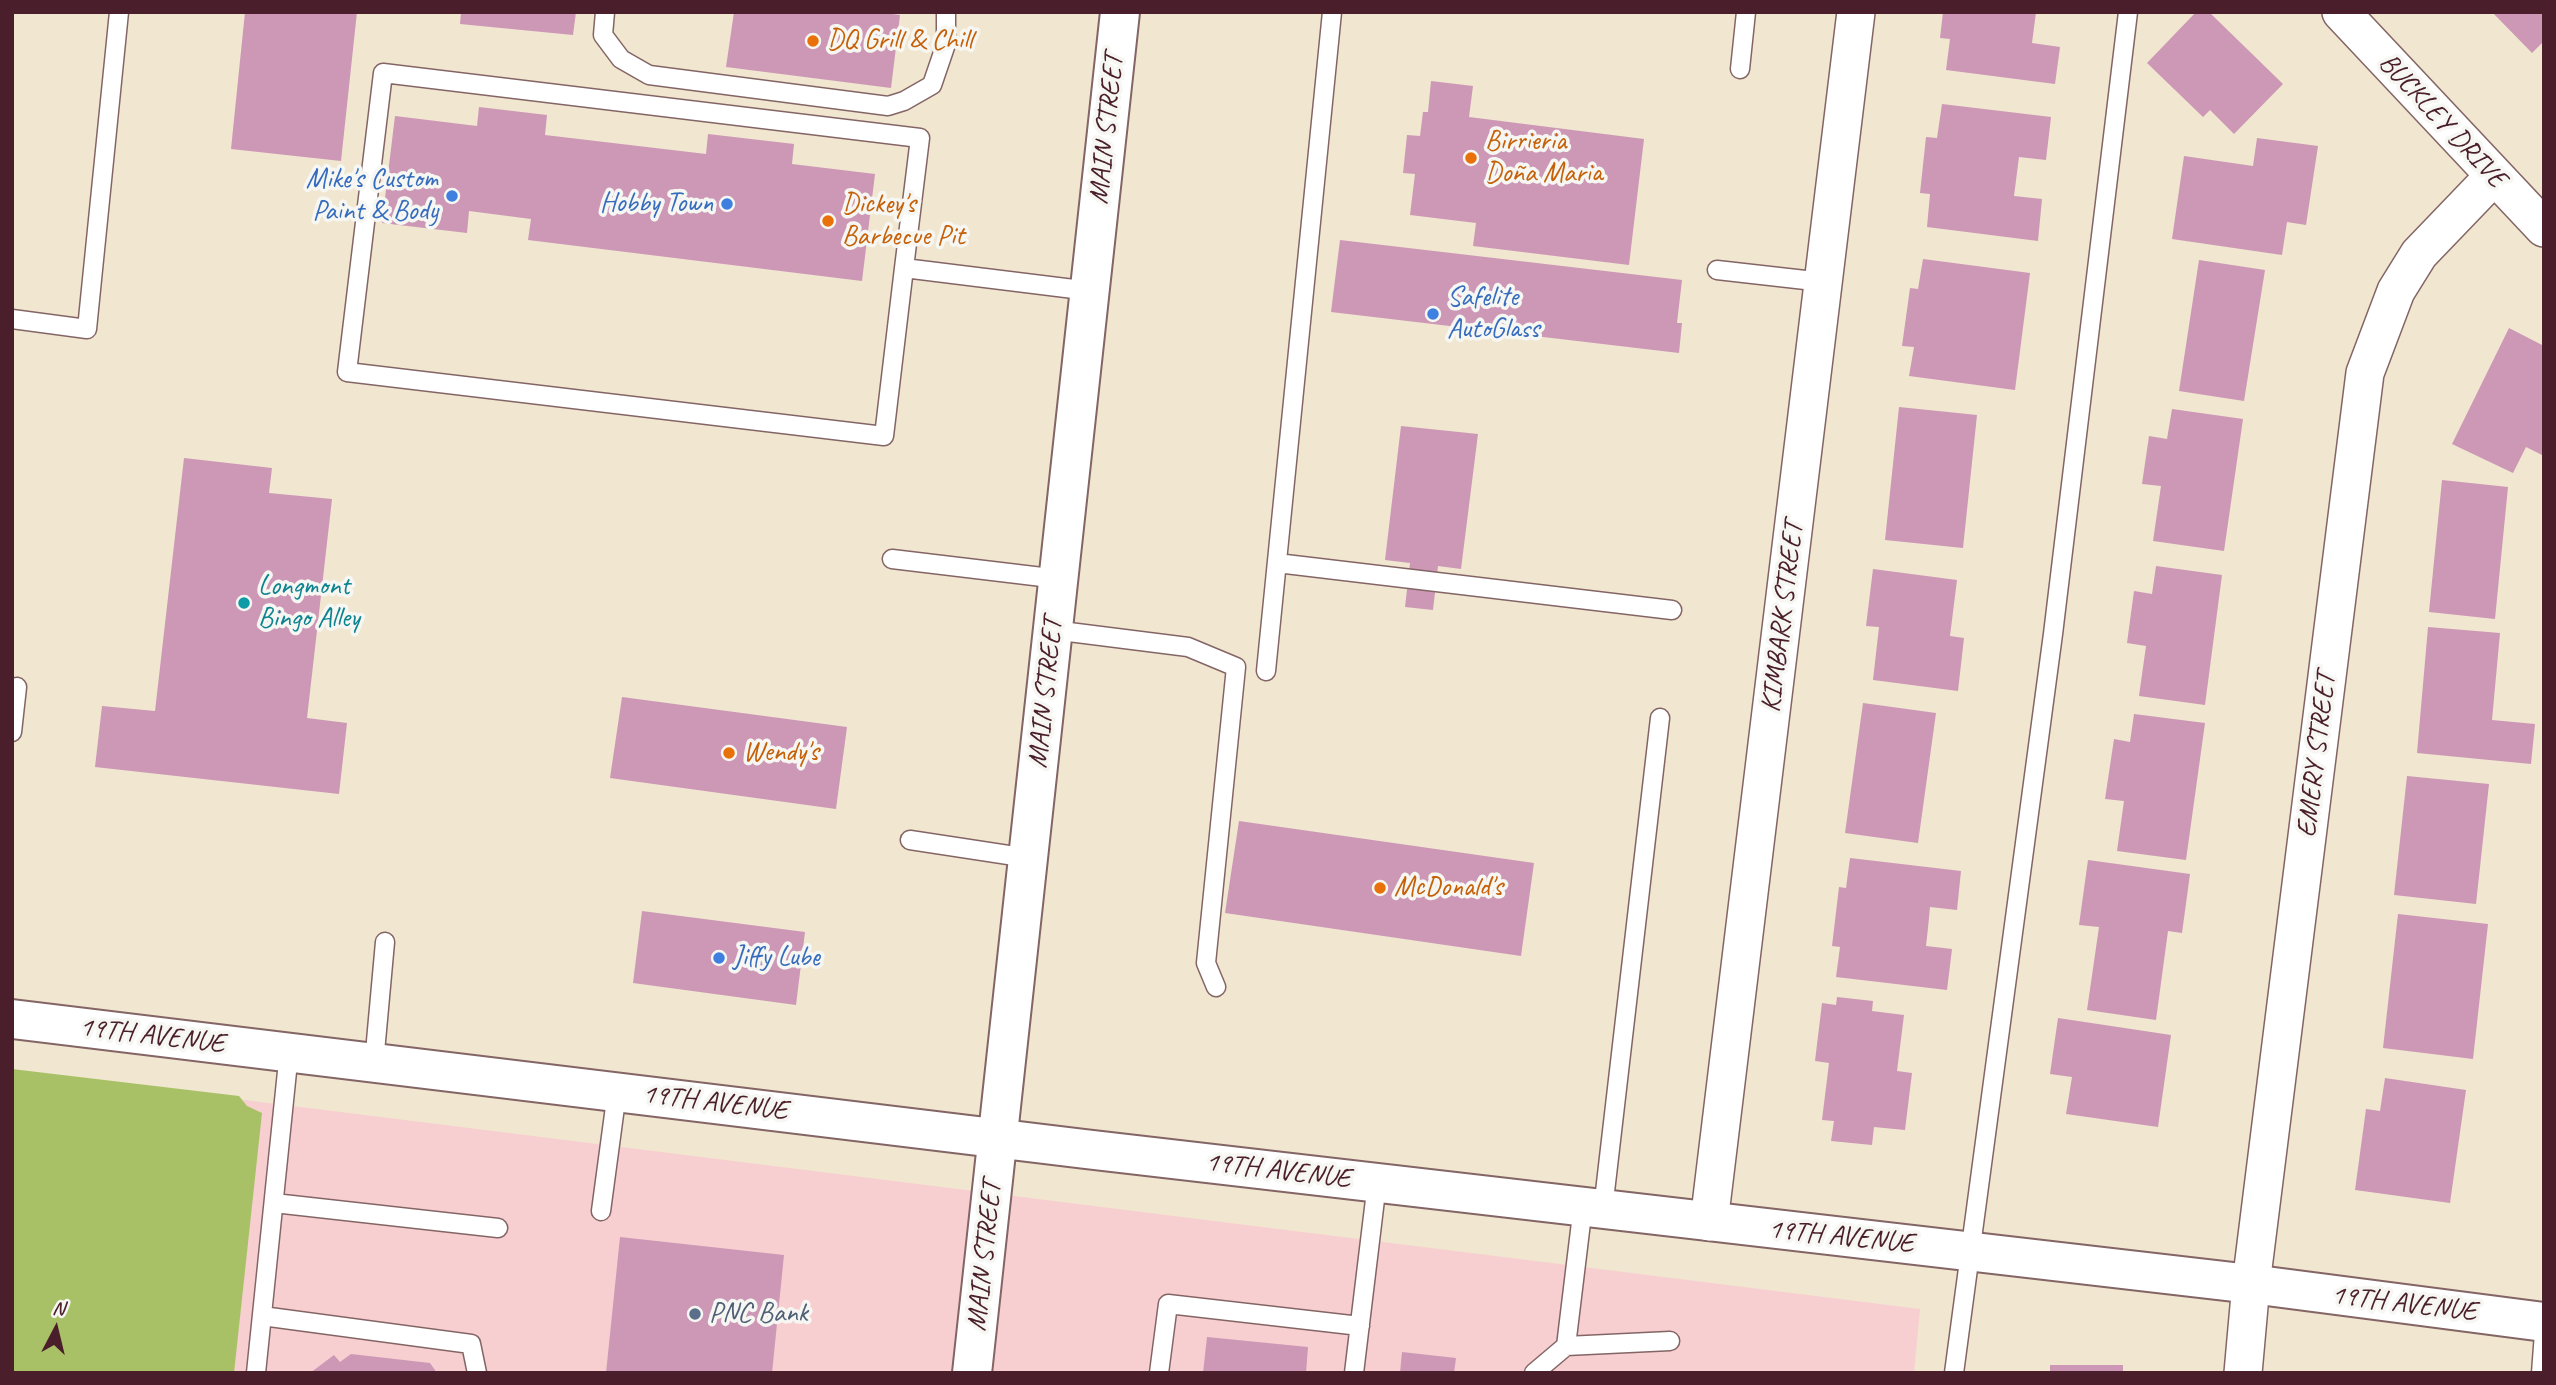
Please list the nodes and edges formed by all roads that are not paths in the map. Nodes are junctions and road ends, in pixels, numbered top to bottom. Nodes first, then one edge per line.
1 (119, 12) edge
2 (605, 12) edge
3 (946, 12) edge
4 (1120, 12) edge
5 (1332, 12) edge
6 (1746, 12) edge
7 (1856, 12) edge
8 (2128, 12) edge
9 (2341, 12) edge
10 (1740, 69) dead end
11 (2493, 177) junction
12 (2544, 229) edge
13 (904, 268) junction
14 (1717, 270) dead end
15 (1824, 282) junction
16 (1090, 291) junction
17 (12, 319) edge
18 (891, 559) dead end
19 (1277, 564) junction
20 (1059, 579) junction
21 (1672, 610) dead end
22 (1053, 630) junction
23 (1266, 671) dead end
24 (17, 687) dead end
25 (1660, 718) dead end
26 (12, 732) edge
27 (910, 840) dead end
28 (1028, 858) junction
29 (385, 942) dead end
30 (1216, 987) dead end
31 (12, 1019) edge
32 (289, 1052) junction
33 (374, 1063) junction
34 (617, 1092) junction
35 (998, 1137) junction
36 (1377, 1183) junction
37 (274, 1203) junction
38 (1593, 1208) junction
39 (601, 1211) dead end
40 (1709, 1222) junction
41 (498, 1228) dead end
42 (1968, 1251) junction
43 (2251, 1284) junction
44 (261, 1316) junction
45 (2544, 1322) edge
46 (1360, 1326) junction
47 (2544, 1333) edge
48 (1670, 1341) dead end
49 (1566, 1346) junction
50 (256, 1373) edge
51 (477, 1373) edge
52 (972, 1373) edge
53 (1159, 1373) edge
54 (1354, 1373) edge
55 (1534, 1373) edge
56 (1954, 1373) edge
57 (2243, 1373) edge
58 (2541, 1373) edge

1 - 17 lane
2 - 3 lane
4 - 16 main road, MAIN STREET
5 - 19 lane
6 - 10 lane
7 - 15 street, KIMBARK STREET
8 - 42 lane
9 - 11 street, BUCKLEY DRIVE
11 - 12 street, BUCKLEY DRIVE
11 - 43 street, EMERY STREET
13 - 13 lane
13 - 16 lane
14 - 15 lane
15 - 40 street, KIMBARK STREET
16 - 20 main road, MAIN STREET
18 - 20 lane
19 - 21 lane
19 - 23 lane
20 - 22 main road, MAIN STREET
22 - 28 main road, MAIN STREET
22 - 30 lane
24 - 26 lane
25 - 38 lane
27 - 28 lane
28 - 35 main road, MAIN STREET
29 - 33 lane
31 - 32 main road, 19TH AVENUE
32 - 33 main road, 19TH AVENUE
32 - 37 lane
33 - 34 main road, 19TH AVENUE
34 - 35 main road, 19TH AVENUE
34 - 39 lane
35 - 36 main road, 19TH AVENUE
35 - 52 main road, MAIN STREET
36 - 38 main road, 19TH AVENUE
36 - 46 lane
37 - 41 lane
37 - 44 lane
38 - 40 main road, 19TH AVENUE
38 - 49 lane
40 - 42 main road, 19TH AVENUE
42 - 43 main road, 19TH AVENUE
42 - 56 lane
43 - 45 main road, 19TH AVENUE
43 - 57 street, EMERY STREET
44 - 50 lane
44 - 51 lane
46 - 53 lane
46 - 54 lane
47 - 58 lane
48 - 49 lane
49 - 55 lane

